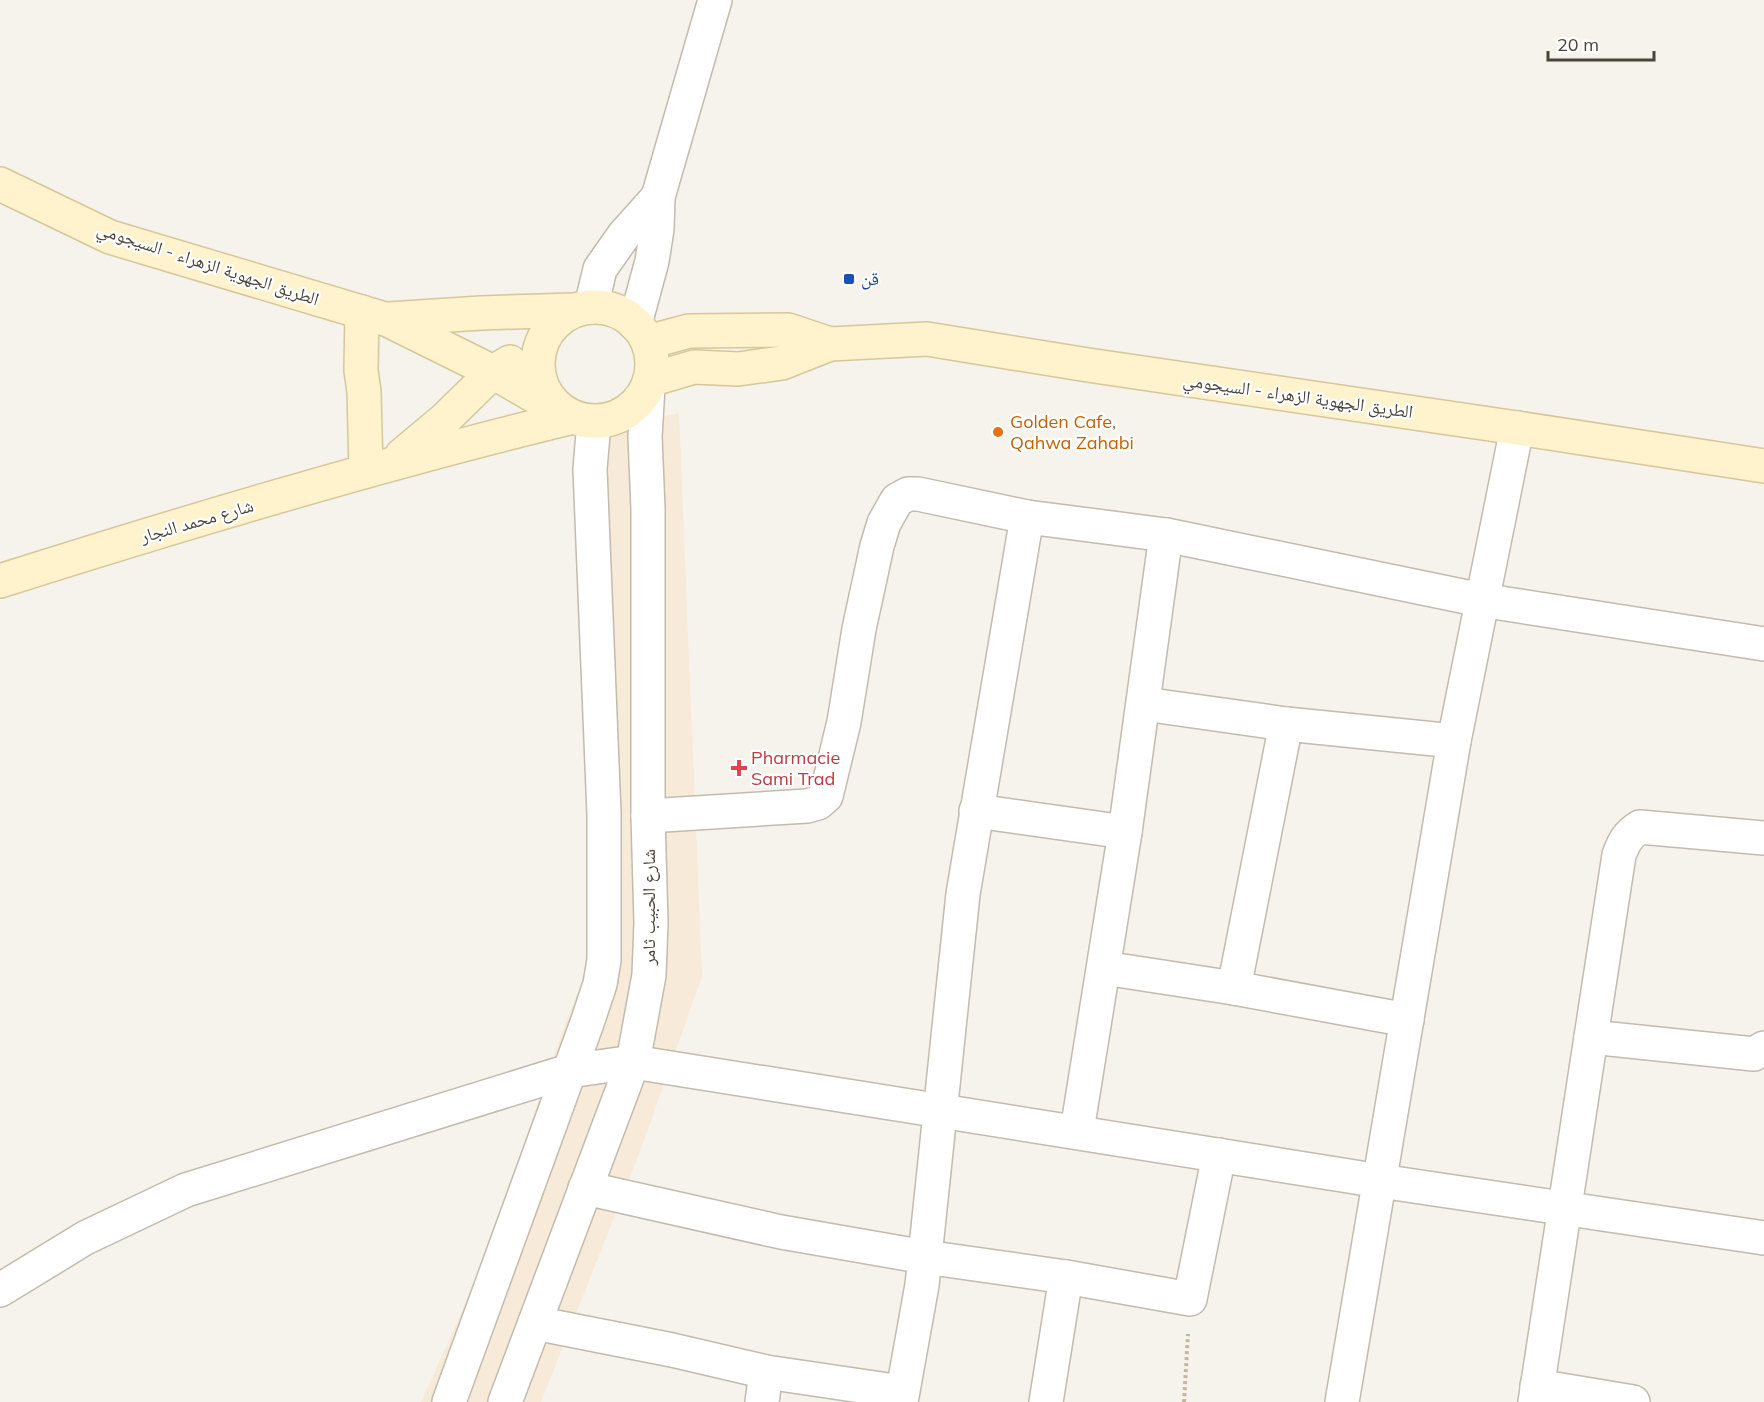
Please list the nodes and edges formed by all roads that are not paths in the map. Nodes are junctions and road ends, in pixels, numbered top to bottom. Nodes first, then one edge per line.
1 (715, 0) edge
2 (0, 184) edge
3 (658, 197) junction
4 (582, 308) junction
5 (375, 316) junction
6 (641, 333) junction
7 (542, 342) junction
8 (830, 344) junction
9 (493, 372) junction
10 (649, 383) junction
11 (576, 417) junction
12 (1517, 428) junction
13 (1764, 466) edge
14 (380, 467) junction
15 (1028, 517) junction
16 (1166, 535) junction
17 (0, 581) edge
18 (1481, 600) junction
19 (1764, 644) edge
20 (1144, 704) junction
21 (1286, 724) junction
22 (1454, 741) junction
23 (976, 811) junction
24 (648, 816) junction
25 (1125, 832) junction
26 (1764, 838) edge
27 (1104, 968) junction
28 (1234, 988) junction
29 (1407, 1020) junction
30 (1591, 1037) junction
31 (1764, 1048) edge
32 (633, 1062) junction
33 (569, 1071) junction
34 (940, 1109) junction
35 (1077, 1131) junction
36 (1219, 1155) junction
37 (1380, 1181) junction
38 (585, 1188) junction
39 (1566, 1208) junction
40 (1764, 1238) edge
41 (925, 1257) junction
42 (1066, 1277) junction
43 (0, 1290) edge
44 (535, 1323) junction
45 (764, 1387) edge
46 (1536, 1394) edge
47 (902, 1397) edge
48 (1052, 1401) edge
49 (449, 1402) edge
50 (505, 1402) edge
51 (1341, 1402) edge
52 (1633, 1402) edge

1 - 3 street
2 - 5 main road, الطريق الجهوية الزهراء - السيجومي
3 - 4 street
3 - 6 street
4 - 5 main road, الطريق الجهوية الزهراء - السيجومي
4 - 6 main road
4 - 7 main road
5 - 9 main road, الطريق الجهوية الزهراء - السيجومي
5 - 14 main road
6 - 8 main road, الطريق الجهوية الزهراء - السيجومي
6 - 10 main road
7 - 9 main road
7 - 11 main road
8 - 10 main road, الطريق الجهوية الزهراء - السيجومي
8 - 12 main road, الطريق الجهوية الزهراء - السيجومي
9 - 11 main road, الطريق الجهوية الزهراء - السيجومي
9 - 14 main road
10 - 11 main road
10 - 24 street, شارع الحبيب ثامر
11 - 14 main road, شارع محمد النجار
11 - 33 street
12 - 13 main road, الطريق الجهوية الزهراء - السيجومي
12 - 18 street
14 - 17 main road, شارع محمد النجار
15 - 16 street
15 - 23 street
15 - 24 street
16 - 18 street
16 - 20 street
18 - 19 street
18 - 22 street
20 - 21 street
20 - 25 street
21 - 22 street
21 - 28 street
22 - 29 street
23 - 25 street
23 - 34 street
24 - 32 street, شارع الحبيب ثامر
25 - 27 street
26 - 30 street
27 - 28 street
27 - 35 street
28 - 29 street
29 - 37 street
30 - 31 street
30 - 39 street
32 - 33 street
32 - 34 street
32 - 38 street, شارع الحبيب ثامر
33 - 43 street
33 - 49 street
34 - 35 street
34 - 41 street
35 - 36 street
36 - 37 street
36 - 42 street
37 - 39 street
37 - 51 street
38 - 41 street
38 - 44 street, شارع الحبيب ثامر
39 - 40 street
39 - 46 street
41 - 42 street
41 - 47 street
42 - 48 street
44 - 45 street
44 - 50 street, شارع الحبيب ثامر
45 - 47 street
46 - 52 street

